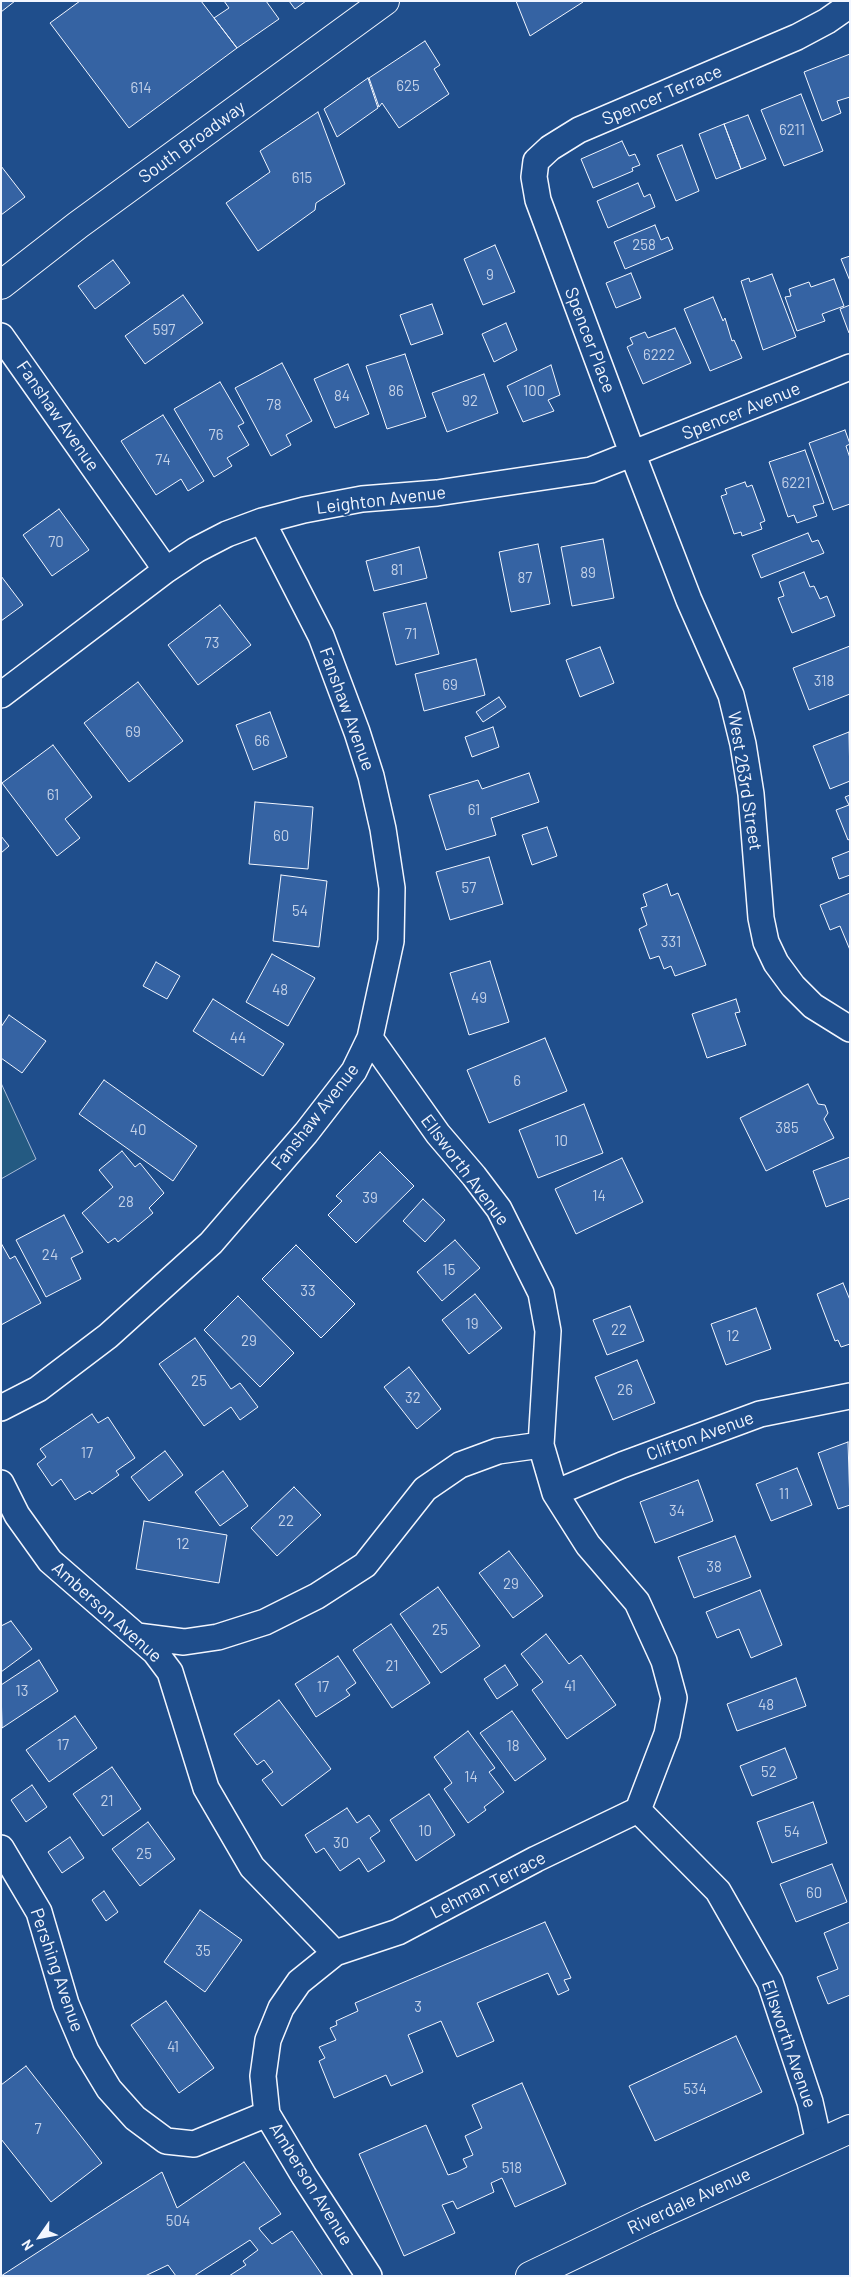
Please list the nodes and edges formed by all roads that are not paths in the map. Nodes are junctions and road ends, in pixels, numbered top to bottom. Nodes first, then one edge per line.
1 (385, 1) edge
2 (850, 5) edge
3 (547, 224) joint
4 (1, 285) edge
5 (1, 336) edge
6 (850, 367) edge
7 (633, 454) junction
8 (262, 521) junction
9 (166, 570) junction
10 (1, 695) edge
11 (850, 1029) edge
12 (370, 1038) junction
13 (850, 1396) edge
14 (1, 1408) edge
15 (541, 1444) junction
16 (1, 1483) edge
17 (555, 1493) junction
18 (137, 1636) junction
19 (638, 1810) junction
20 (1, 1848) edge
21 (335, 1953) junction
22 (267, 2114) junction
23 (850, 2129) edge
24 (819, 2142) junction
25 (369, 2276) edge
26 (530, 2276) edge

1 - 4 main road, South Broadway
2 - 3 street, Spencer Terrace
3 - 7 street, Spencer Place
5 - 9 street, Fanshaw Avenue
6 - 7 street, Spencer Avenue
7 - 8 street, Leighton Avenue
7 - 11 street, West 263rd Street
8 - 9 street, Leighton Avenue
8 - 12 street, Fanshaw Avenue
9 - 10 street, Leighton Avenue
12 - 14 street, Fanshaw Avenue
12 - 15 street, Ellsworth Avenue
13 - 17 street, Clifton Avenue
15 - 17 street, Ellsworth Avenue
15 - 18 street
16 - 18 street, Amberson Avenue
17 - 19 street, Ellsworth Avenue
18 - 21 street, Amberson Avenue
19 - 21 street, Lehman Terrace
19 - 24 street, Ellsworth Avenue
20 - 22 street, Pershing Avenue
21 - 22 street, Amberson Avenue
22 - 25 street, Amberson Avenue
23 - 24 main road, Riverdale Avenue
24 - 26 main road, Riverdale Avenue

